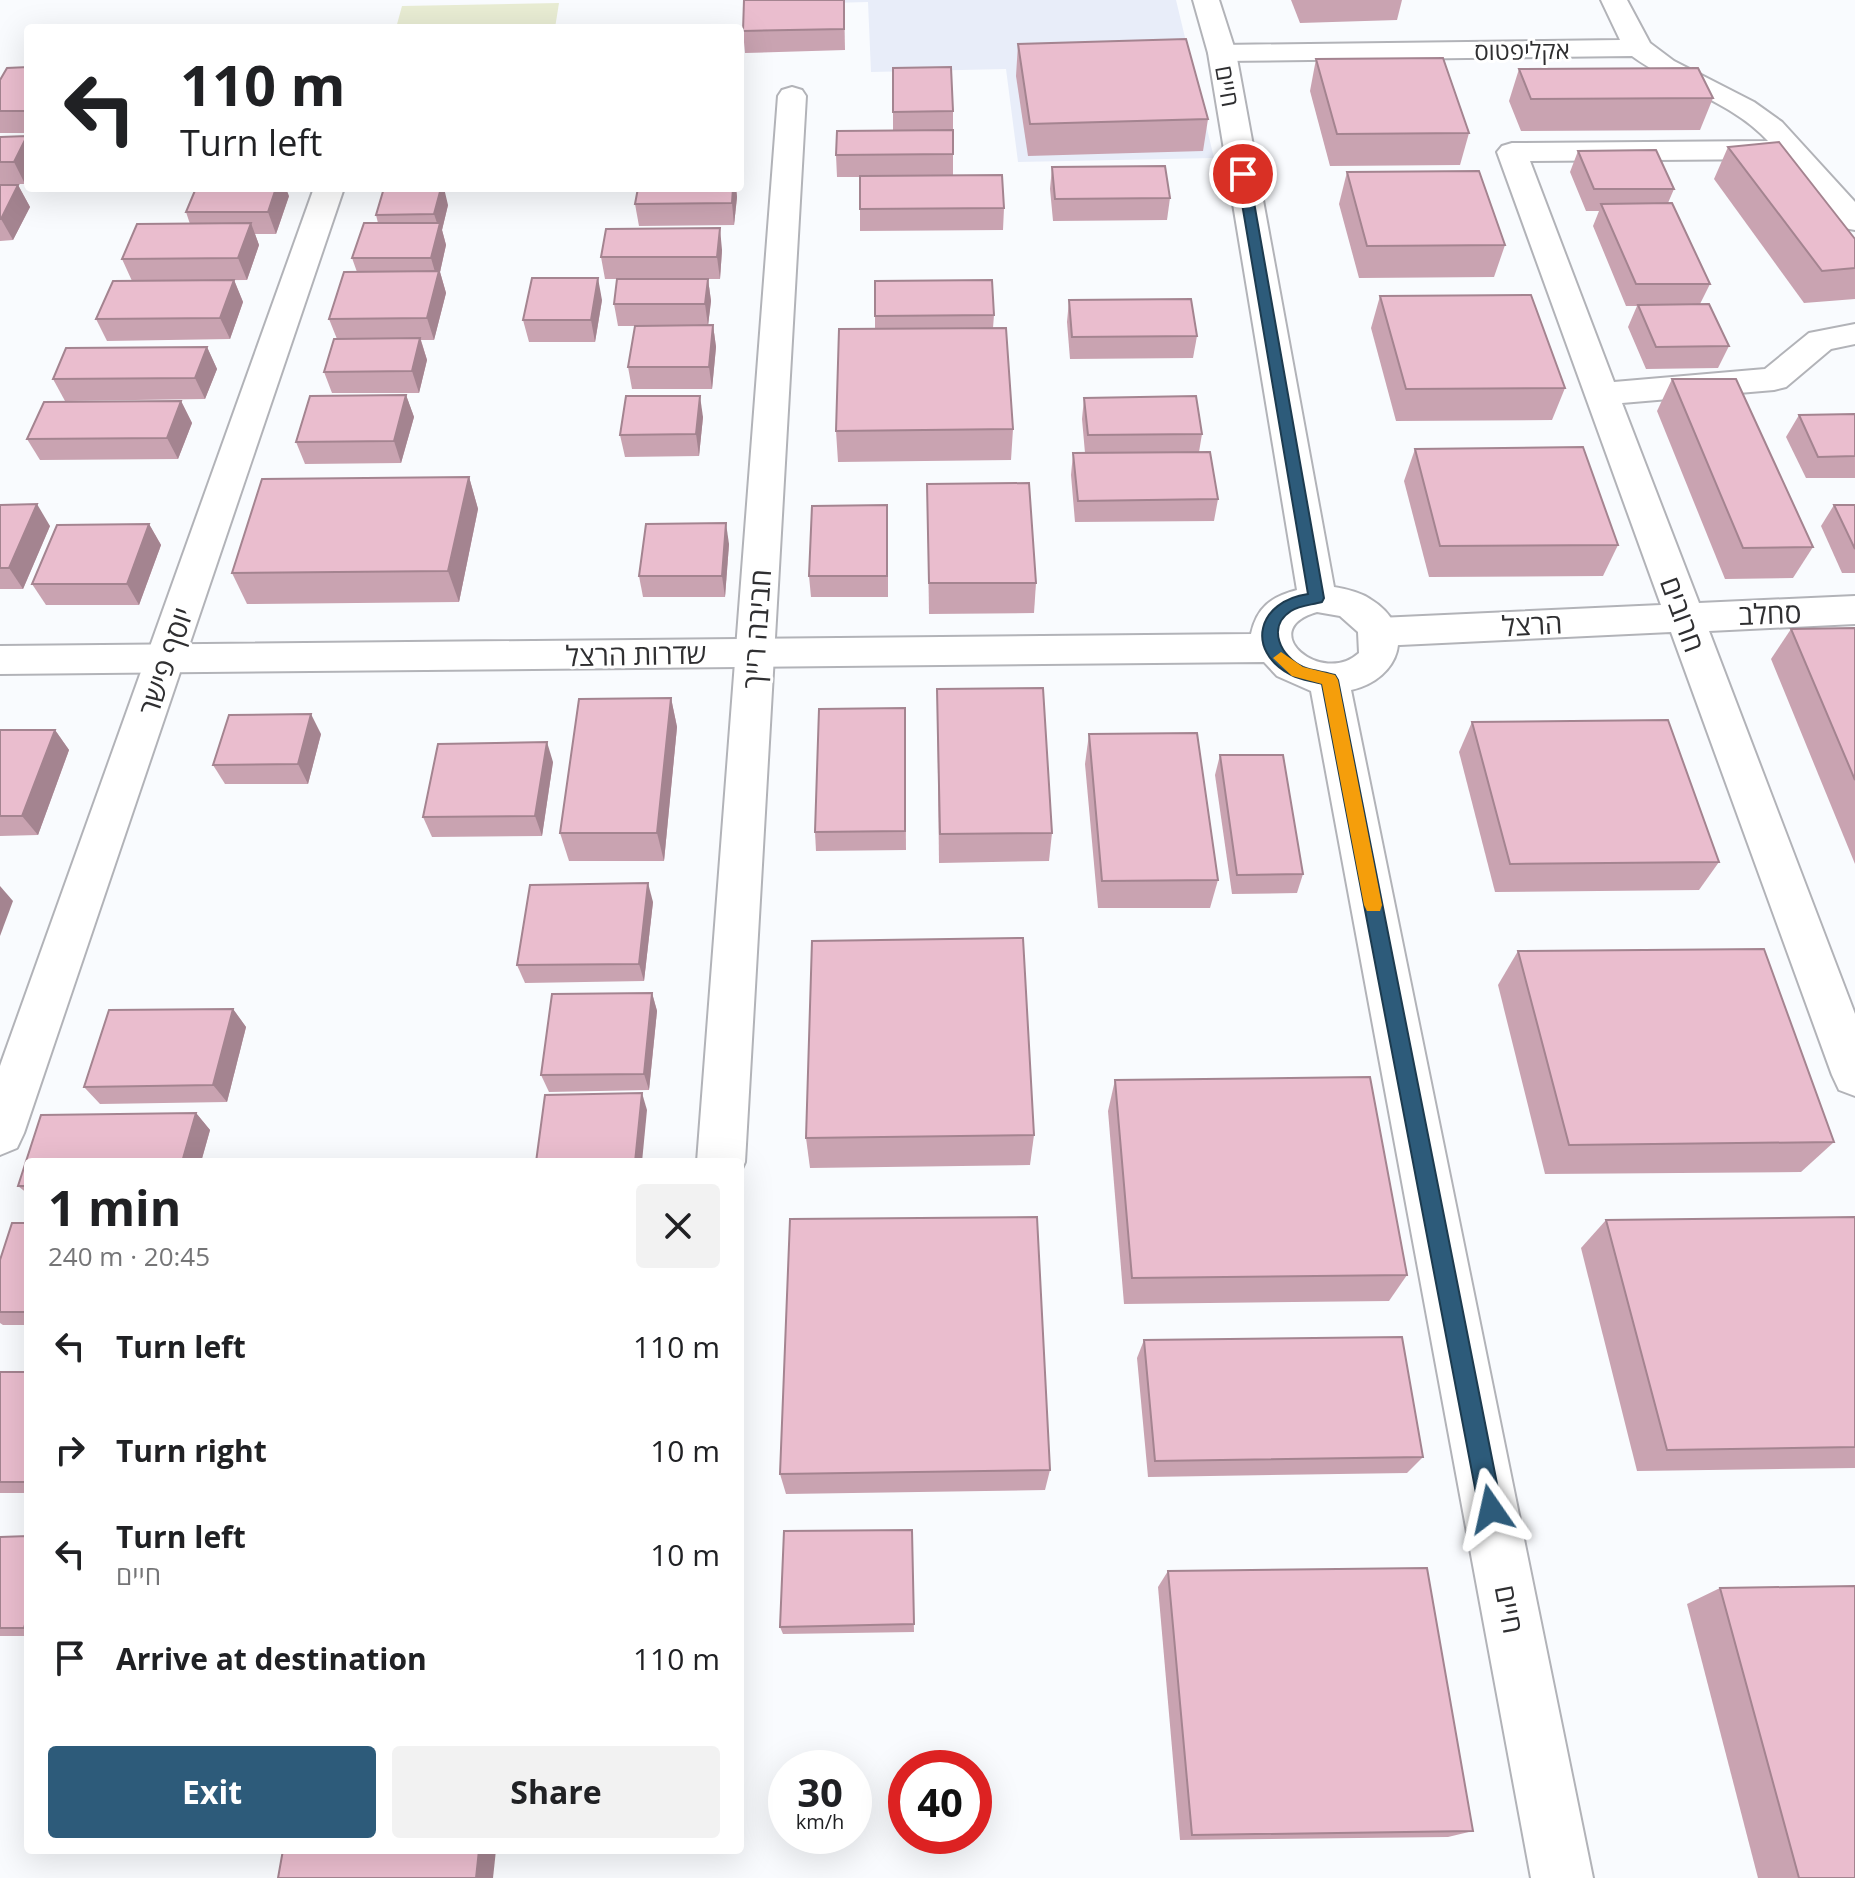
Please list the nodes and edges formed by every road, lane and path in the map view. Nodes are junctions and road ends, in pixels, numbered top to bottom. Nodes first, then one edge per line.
1 (1206, 0) edge
2 (1614, 0) edge
3 (1638, 48) junction
4 (1222, 53) junction
5 (792, 96) dead end
6 (1790, 150) junction
7 (328, 192) edge
8 (1855, 221) edge
9 (1855, 334) edge
10 (1602, 394) junction
11 (1317, 598) junction
12 (1855, 610) edge
13 (1684, 616) junction
14 (1379, 632) junction
15 (1273, 648) junction
16 (755, 653) junction
17 (166, 658) junction
18 (0, 660) edge
19 (1329, 680) junction
20 (1855, 1075) edge
21 (0, 1133) edge
22 (721, 1158) edge
23 (1562, 1878) edge

1 - 4 street, חיים
2 - 3 street
3 - 4 street, אקליפטוס
3 - 6 street
4 - 11 street, חיים
5 - 16 street, חביבה רייך
6 - 8 street
6 - 10 street, חרובים
7 - 17 street, יוסף פישר
9 - 10 street
10 - 13 street, חרובים
11 - 14 street
11 - 15 street
12 - 13 street, סחלב
13 - 14 street, הרצל
13 - 20 street, חרובים
14 - 19 street
15 - 16 street, שדרות הרצל
15 - 19 street
16 - 17 street, שדרות הרצל
16 - 22 street, חביבה רייך
17 - 18 street, שדרות הרצל
17 - 21 street, יוסף פישר
19 - 23 street, חיים

